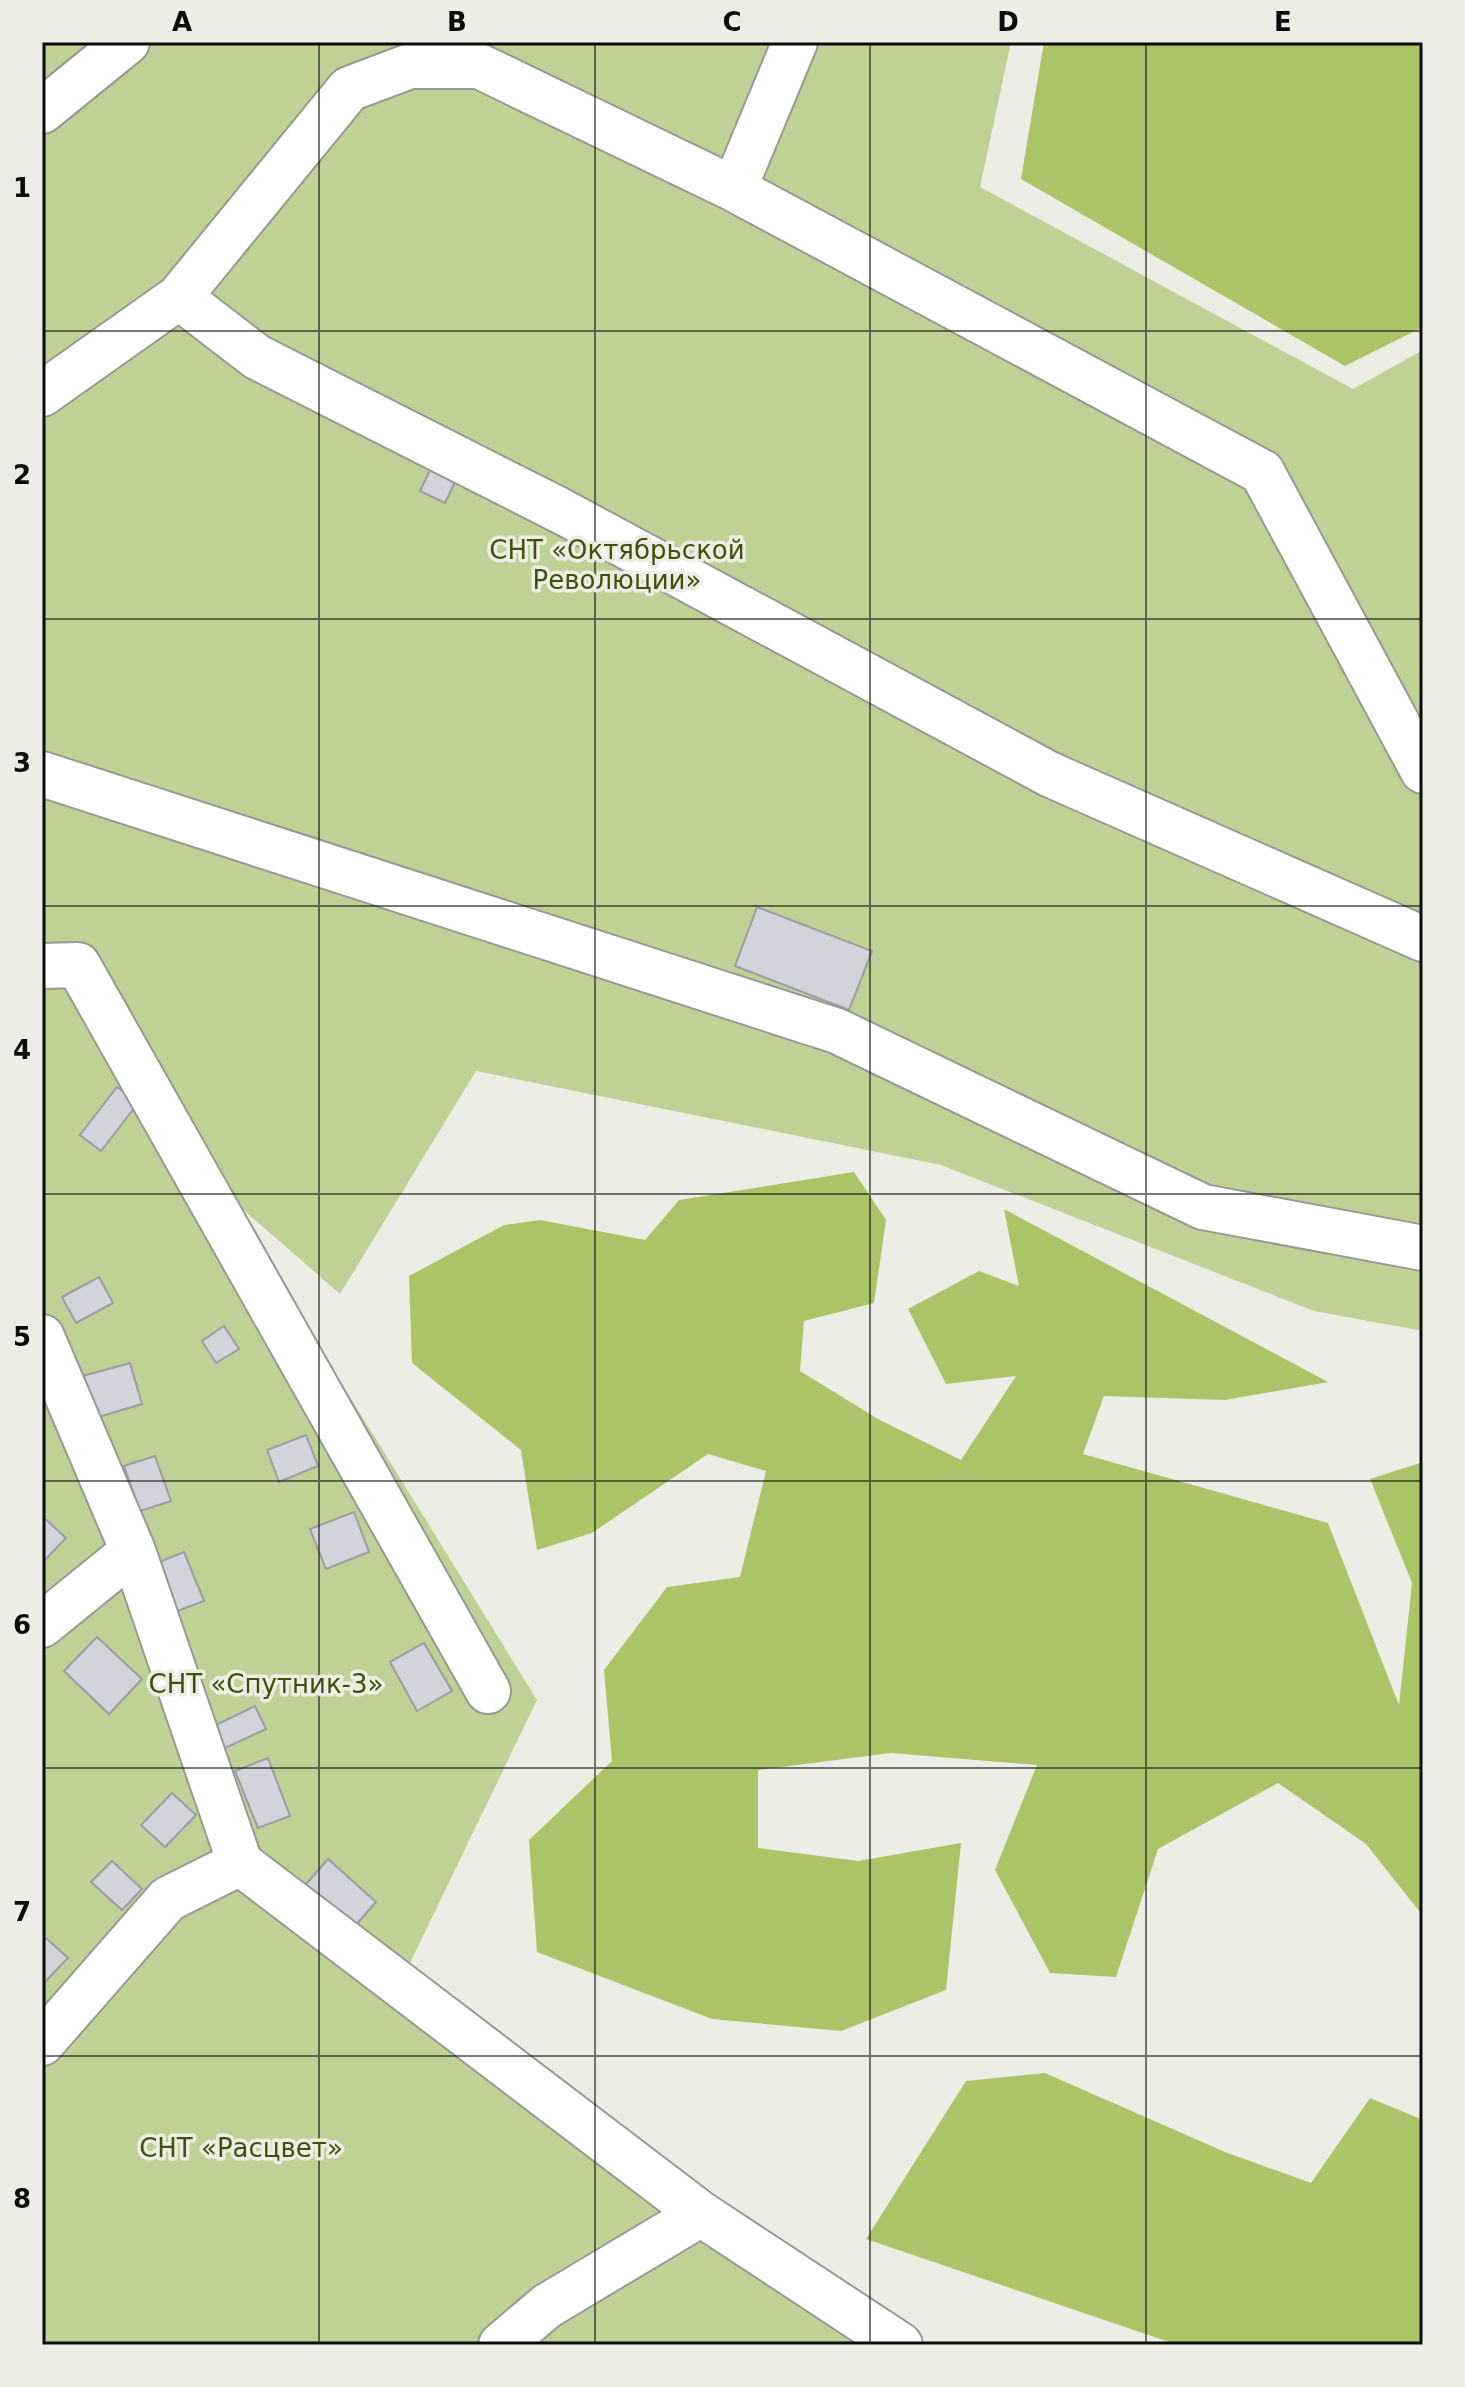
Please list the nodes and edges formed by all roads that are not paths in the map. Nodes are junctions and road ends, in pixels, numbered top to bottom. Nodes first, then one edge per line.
1 (127, 42) edge
2 (795, 42) edge
3 (42, 111) edge
4 (734, 189) junction
5 (179, 297) junction
6 (42, 394) edge
7 (1423, 771) edge
8 (42, 774) edge
9 (1423, 939) edge
10 (42, 966) edge
11 (1423, 1248) edge
12 (42, 1337) edge
13 (133, 1551) junction
14 (42, 1625) edge
15 (488, 1691) dead end
16 (240, 1863) junction
17 (42, 2043) edge
18 (701, 2214) junction
19 (501, 2345) edge
20 (900, 2345) edge

1 - 3 street
2 - 4 street
4 - 5 street
4 - 7 street
5 - 6 street
5 - 9 street
8 - 11 street
10 - 15 street
12 - 13 street
13 - 14 street
13 - 16 street
16 - 17 street
16 - 18 street
18 - 19 street
18 - 20 street

